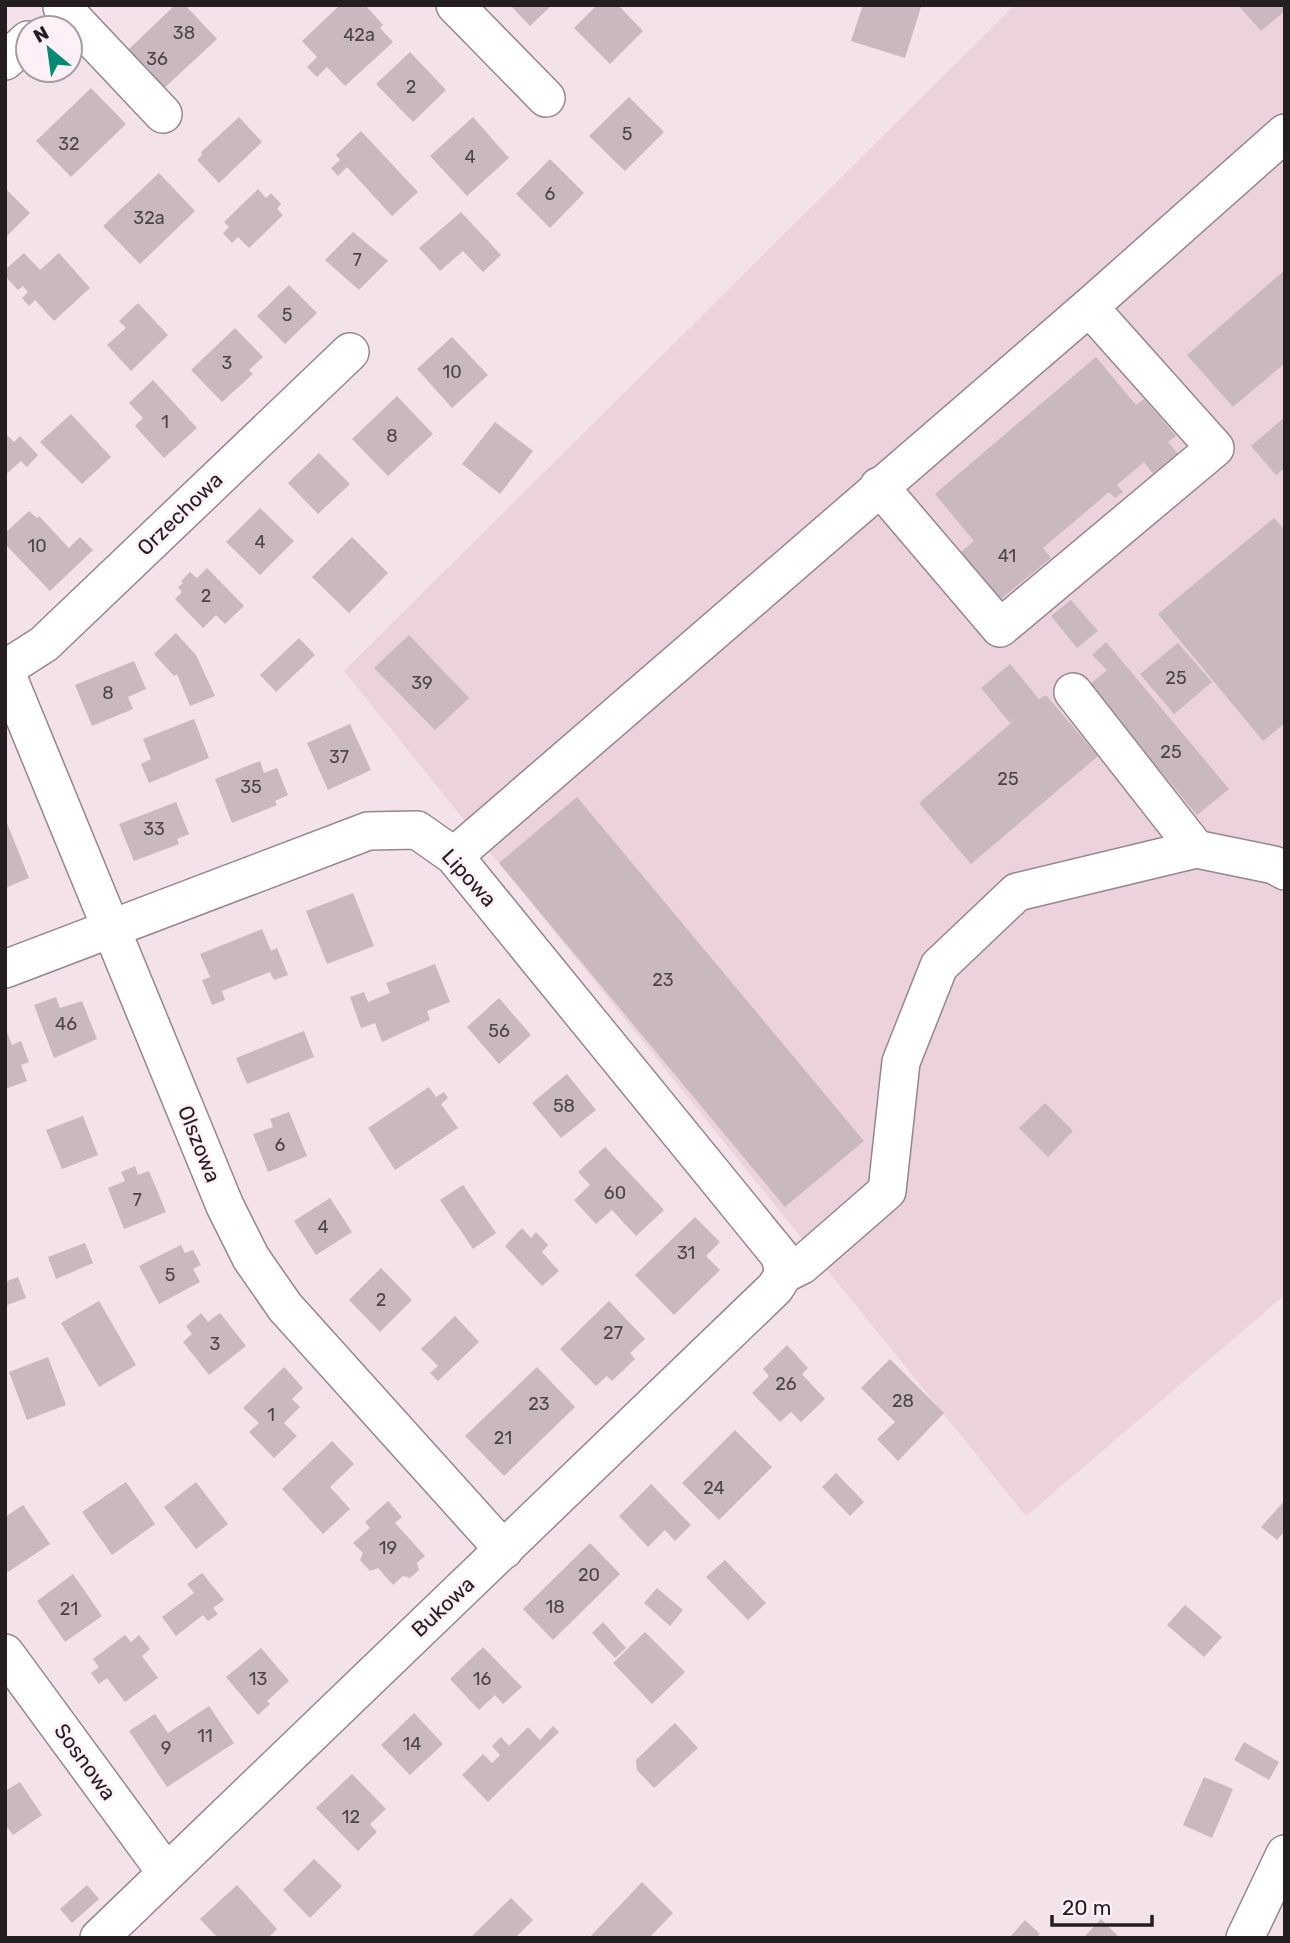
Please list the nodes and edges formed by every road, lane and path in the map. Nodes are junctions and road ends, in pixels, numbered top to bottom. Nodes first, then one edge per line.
1 (455, 5) edge
2 (55, 13) edge
3 (546, 98) dead end
4 (163, 114) dead end
5 (1285, 133) edge
6 (1088, 307) junction
7 (350, 352) dead end
8 (879, 486) junction
9 (5, 670) edge
10 (1073, 692) dead end
11 (1196, 849) junction
12 (454, 856) junction
13 (1285, 871) edge
14 (113, 928) junction
15 (5, 969) edge
16 (784, 1274) junction
17 (504, 1550) junction
18 (5, 1653) edge
19 (1285, 1854) edge
20 (165, 1871) junction
21 (99, 1938) edge
22 (1245, 1938) edge

1 - 3 street
2 - 4 street
5 - 6 street
6 - 8 street
6 - 8 street
7 - 9 street, Orzechowa
8 - 12 street
9 - 14 street, Olszowa
10 - 11 street
11 - 13 street
11 - 16 street, Bukowa
12 - 14 street, Lipowa
12 - 16 street, Lipowa
14 - 15 street, Lipowa
14 - 17 street, Olszowa
16 - 17 street, Bukowa
17 - 20 street, Bukowa
18 - 20 street, Sosnowa
19 - 22 street
20 - 21 street, Bukowa

